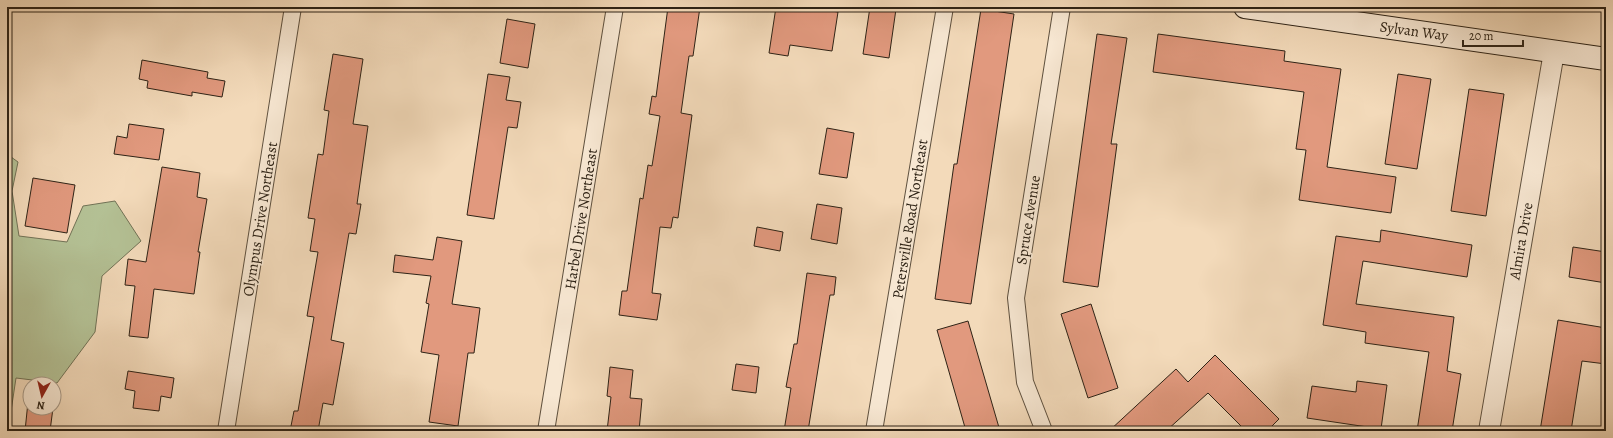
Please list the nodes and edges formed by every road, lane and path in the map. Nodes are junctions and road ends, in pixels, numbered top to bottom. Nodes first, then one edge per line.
1 (293, 7) edge
2 (615, 7) edge
3 (945, 7) edge
4 (1062, 7) edge
5 (1245, 7) edge
6 (1346, 14) edge
7 (1554, 52) junction
8 (1606, 59) edge
9 (226, 431) edge
10 (546, 431) edge
11 (874, 431) edge
12 (1044, 431) edge
13 (1489, 431) edge

1 - 9 street, Olympus Drive Northeast
2 - 10 street, Harbel Drive Northeast
3 - 11 street, Petersville Road Northeast
4 - 12 street, Spruce Avenue
5 - 6 main road, Sylvan Way
6 - 7 main road, Sylvan Way
7 - 8 main road, Sylvan Way
7 - 13 street, Almira Drive

